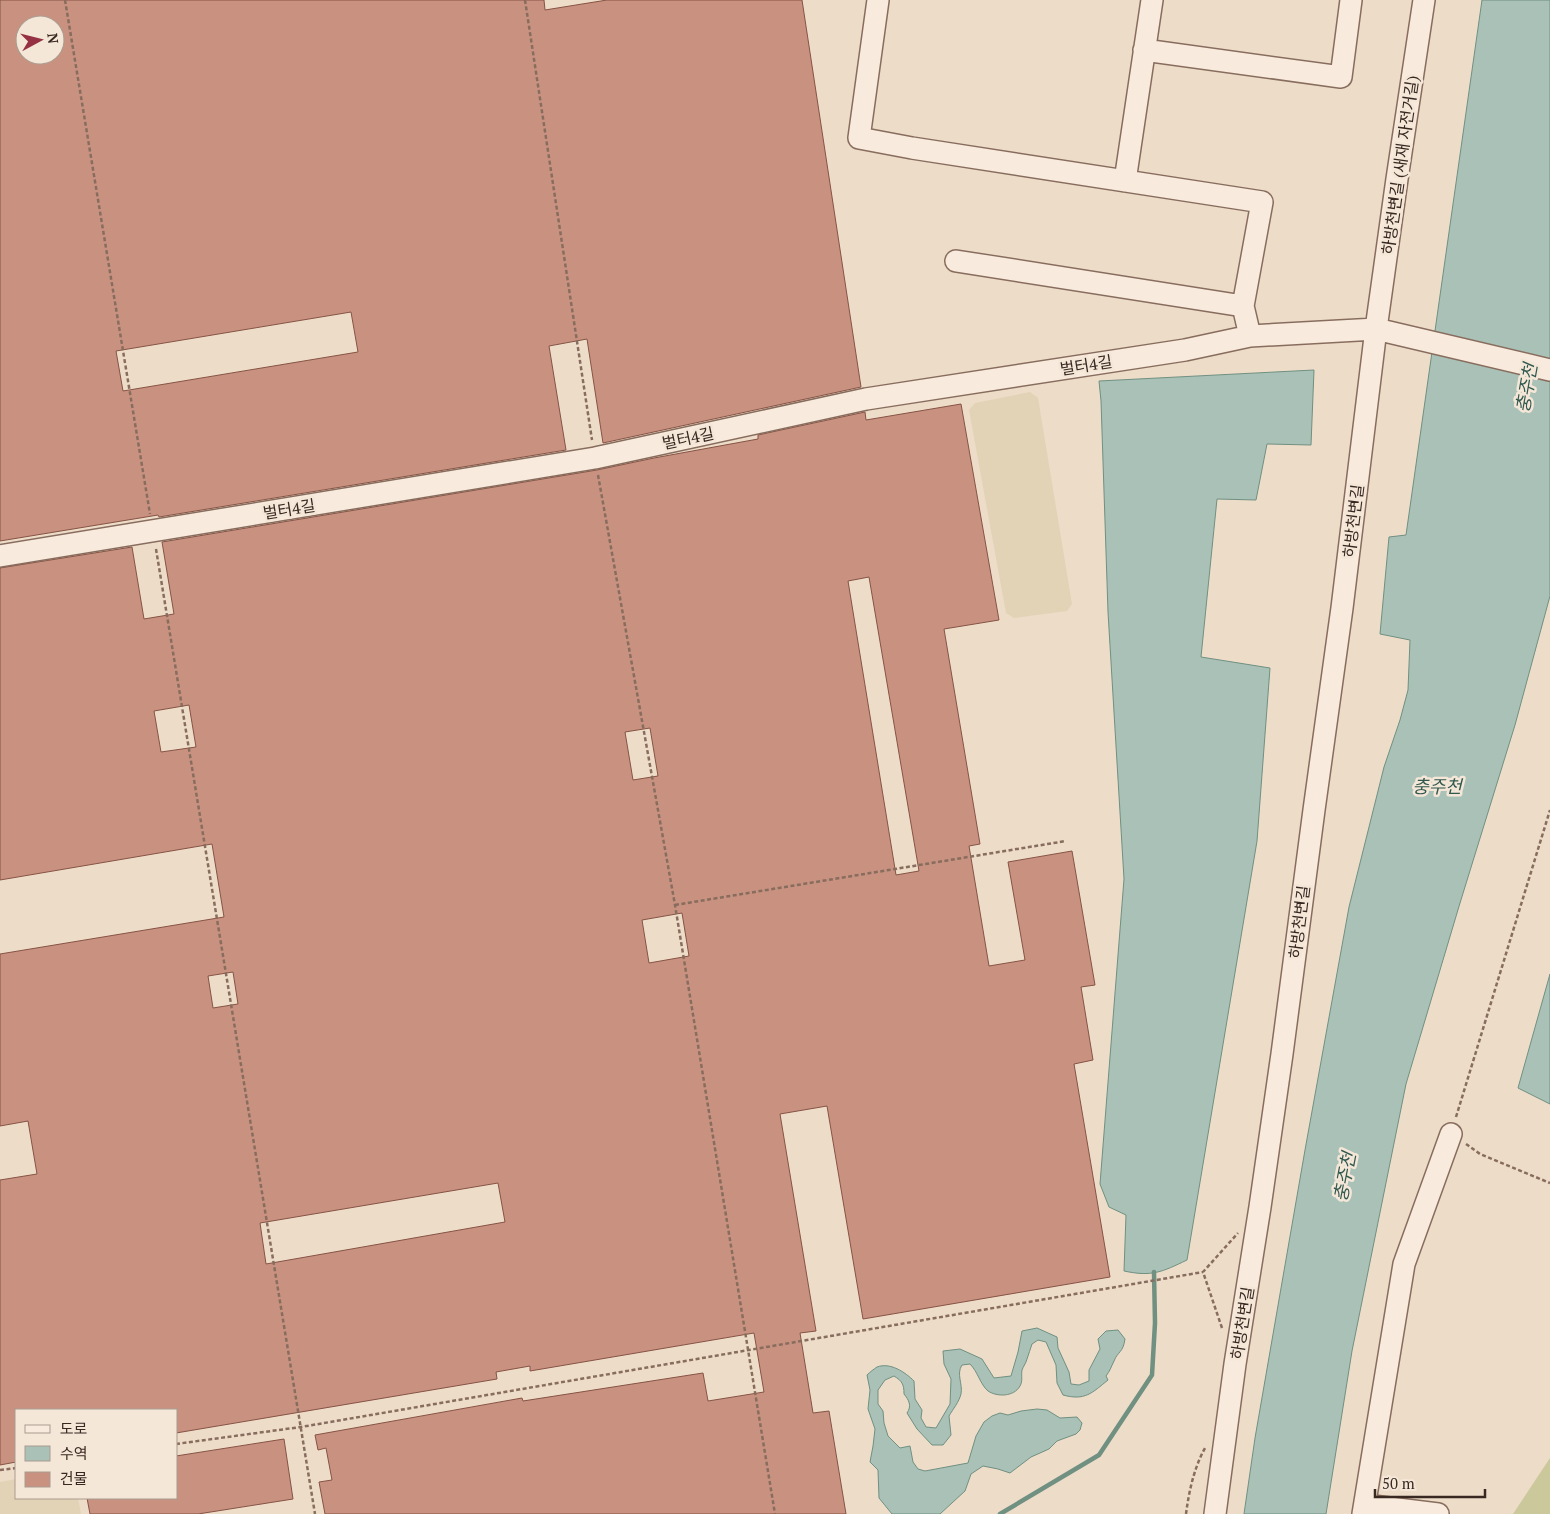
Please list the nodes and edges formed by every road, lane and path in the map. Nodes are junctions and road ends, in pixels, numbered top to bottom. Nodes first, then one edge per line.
1 (65, 0) edge
2 (525, 0) edge
3 (878, 0) edge
4 (1152, 0) edge
5 (1351, 0) edge
6 (1424, 0) edge
7 (1144, 50) junction
8 (1125, 181) junction
9 (956, 261) dead end
10 (1243, 306) junction
11 (1376, 330) junction
12 (1250, 336) junction
13 (1550, 370) edge
14 (595, 458) junction
15 (153, 532) junction
16 (0, 556) edge
17 (1550, 810) edge
18 (1066, 841) dead end
19 (675, 904) junction
20 (1451, 1134) junction
21 (1550, 1183) edge
22 (1241, 1229) dead end
23 (1203, 1272) junction
24 (1225, 1336) dead end
25 (748, 1349) junction
26 (301, 1427) junction
27 (178, 1444) edge
28 (15, 1468) edge
29 (0, 1470) edge
30 (1364, 1509) edge
31 (315, 1514) edge
32 (775, 1514) edge
33 (1215, 1514) edge
34 (1438, 1514) edge

1 - 15 path
2 - 14 path
3 - 8 street
4 - 7 street
5 - 7 street
6 - 11 street, 하방천변길 (새재 자전거길)
7 - 8 street
8 - 10 street
9 - 10 street
10 - 12 street
11 - 12 street, 벌터4길
11 - 13 street, 벌터4길
11 - 33 street, 하방천변길
12 - 14 street, 벌터4길
14 - 15 street, 벌터4길
14 - 19 path
15 - 16 street, 벌터4길
15 - 26 path
17 - 20 path
18 - 19 path
19 - 25 path
20 - 21 path
20 - 30 street
22 - 23 path
23 - 24 path
23 - 25 path
25 - 26 path
25 - 32 path
26 - 27 path
26 - 31 path
28 - 29 path
30 - 34 street

